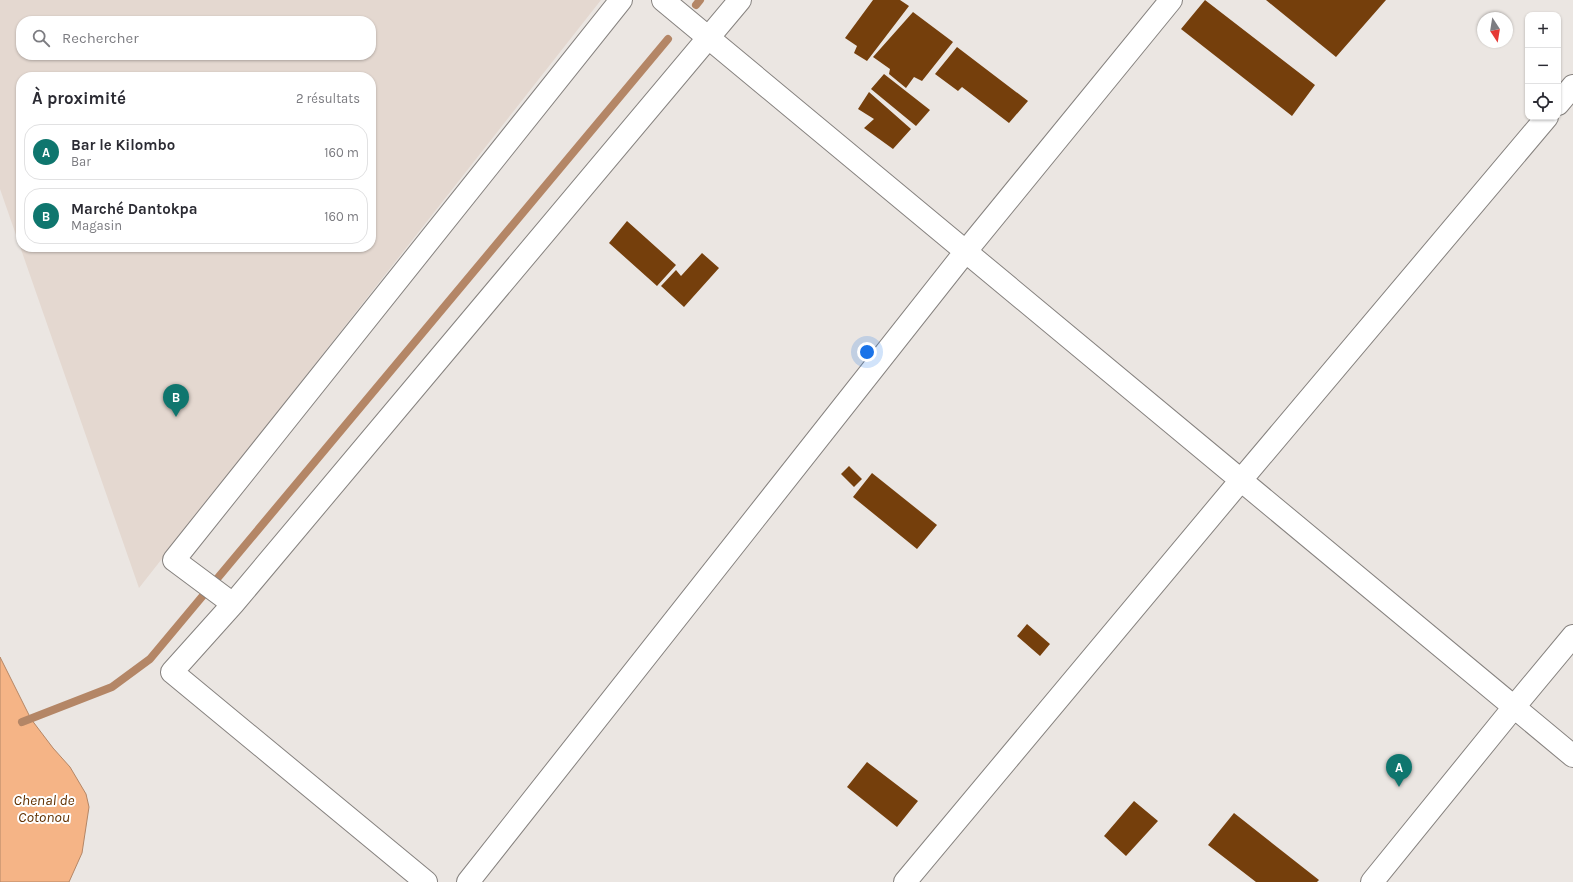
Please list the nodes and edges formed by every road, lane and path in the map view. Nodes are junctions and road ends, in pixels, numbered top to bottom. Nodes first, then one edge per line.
1 (620, 0) edge
2 (663, 0) edge
3 (740, 0) edge
4 (1171, 0) edge
5 (709, 38) junction
6 (1573, 86) edge
7 (1561, 100) edge
8 (1544, 120) edge
9 (966, 251) junction
10 (1241, 480) junction
11 (233, 604) junction
12 (1573, 636) edge
13 (1514, 707) junction
14 (1573, 756) edge
15 (426, 882) edge
16 (468, 882) edge
17 (905, 882) edge
18 (1372, 882) edge

1 - 11 street
2 - 5 street
3 - 5 street
4 - 9 street
5 - 9 street
5 - 11 street
6 - 7 street
8 - 10 street
9 - 10 street
9 - 16 street
10 - 13 street
10 - 17 street
11 - 15 street
12 - 13 street
13 - 14 street
13 - 18 street

